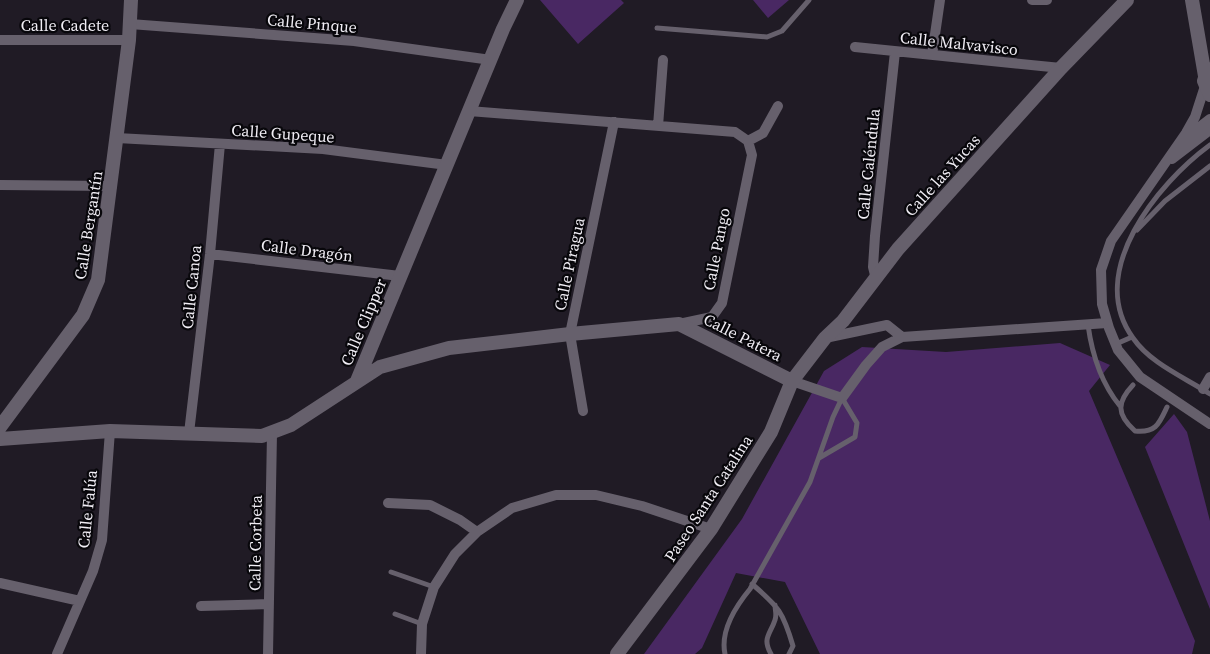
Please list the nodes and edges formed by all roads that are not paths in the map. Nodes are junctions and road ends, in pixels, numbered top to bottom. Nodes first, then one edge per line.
1 (131, 0) edge
2 (518, 0) edge
3 (809, 0) edge
4 (940, 0) edge
5 (1032, 0) edge
6 (1047, 0) edge
7 (1127, 0) edge
8 (1192, 0) edge
9 (130, 24) junction
10 (1197, 24) junction
11 (657, 28) dead end
12 (1210, 38) edge
13 (0, 40) edge
14 (129, 40) junction
15 (855, 47) dead end
16 (895, 52) junction
17 (932, 55) junction
18 (491, 60) junction
19 (663, 60) dead end
20 (1060, 68) junction
21 (1207, 81) edge
22 (778, 106) dead end
23 (470, 111) junction
24 (1210, 119) edge
25 (614, 122) junction
26 (658, 126) junction
27 (1210, 130) edge
28 (117, 138) junction
29 (748, 141) junction
30 (220, 144) junction
31 (1210, 145) edge
32 (1180, 153) junction
33 (447, 165) junction
34 (1165, 165) junction
35 (1210, 166) edge
36 (0, 185) edge
37 (112, 186) junction
38 (1130, 238) junction
39 (210, 254) junction
40 (400, 276) junction
41 (876, 279) junction
42 (1107, 323) junction
43 (679, 324) junction
44 (1088, 324) junction
45 (570, 334) junction
46 (902, 337) junction
47 (1132, 337) junction
48 (825, 338) junction
49 (1116, 344) junction
50 (1210, 377) edge
51 (357, 381) junction
52 (792, 381) junction
53 (1133, 385) dead end
54 (1206, 391) edge
55 (842, 398) junction
56 (1120, 406) junction
57 (1167, 407) dead end
58 (583, 411) dead end
59 (1210, 424) edge
60 (0, 427) edge
61 (110, 431) junction
62 (272, 433) junction
63 (189, 434) junction
64 (0, 439) edge
65 (819, 458) junction
66 (388, 504) dead end
67 (711, 530) junction
68 (477, 532) junction
69 (391, 572) dead end
70 (0, 583) edge
71 (752, 584) junction
72 (434, 587) junction
73 (80, 601) junction
74 (775, 603) junction
75 (269, 604) junction
76 (201, 606) dead end
77 (395, 614) dead end
78 (422, 624) junction
79 (57, 654) edge
80 (268, 654) edge
81 (421, 654) edge
82 (617, 654) edge
83 (726, 654) edge
84 (771, 654) edge
85 (789, 654) edge

1 - 9 street, Calle Bergantín
2 - 18 street, Calle Clipper
3 - 11 lane
4 - 17 street
5 - 6 street
7 - 20 street, Calle las Yucas
8 - 10 street
9 - 14 street, Calle Bergantín
9 - 18 street, Calle Pinque
10 - 12 street
10 - 21 street
13 - 14 street, Calle Cadete
14 - 28 street, Calle Bergantín
15 - 16 street, Calle Malvavisco
16 - 17 street, Calle Malvavisco
16 - 41 street, Calle Caléndula
17 - 20 street, Calle Malvavisco
18 - 23 street, Calle Clipper
19 - 26 street
20 - 41 street, Calle las Yucas
21 - 34 street
22 - 29 street
23 - 25 street
23 - 33 street, Calle Clipper
24 - 32 street
25 - 26 street
25 - 45 street, Calle Piragua
26 - 29 street
27 - 32 street
28 - 30 street, Calle Gupeque
28 - 37 street, Calle Bergantín
29 - 43 street, Calle Pango
30 - 33 street, Calle Gupeque
30 - 39 street, Calle Canoa
31 - 38 lane
32 - 34 street
33 - 40 street, Calle Clipper
34 - 42 street
35 - 38 lane
36 - 37 street
37 - 60 street, Calle Bergantín
38 - 47 lane
39 - 40 street, Calle Dragón
39 - 63 street, Calle Canoa
40 - 51 street, Calle Clipper
41 - 48 street, Calle las Yucas
42 - 44 street
42 - 49 street
43 - 45 street, Calle Pango
43 - 52 street, Calle Patera
44 - 46 street
44 - 56 lane
45 - 51 street, Calle Pango
45 - 58 street, Calle Piragua
46 - 48 street
46 - 55 street
47 - 49 lane
47 - 54 lane
48 - 52 street, Calle las Yucas
49 - 59 street
50 - 54 street
51 - 62 street, Calle Clipper
52 - 55 street
52 - 67 street, Paseo Santa Catalina
53 - 56 lane
55 - 65 lane
55 - 65 lane
56 - 57 lane
61 - 63 street, Calle Clipper
61 - 64 street, Calle Clipper
61 - 73 street, Calle Falúa
62 - 63 street, Calle Clipper
62 - 75 street, Calle Corbeta
65 - 71 lane
66 - 68 street
67 - 68 street
67 - 82 street, Paseo Santa Catalina
68 - 72 street
69 - 72 lane
70 - 73 street
71 - 74 lane
71 - 83 lane
72 - 78 street
73 - 79 street, Calle Falúa
74 - 84 lane
74 - 85 lane
75 - 76 street
75 - 80 street, Calle Corbeta
77 - 78 lane
78 - 81 street

